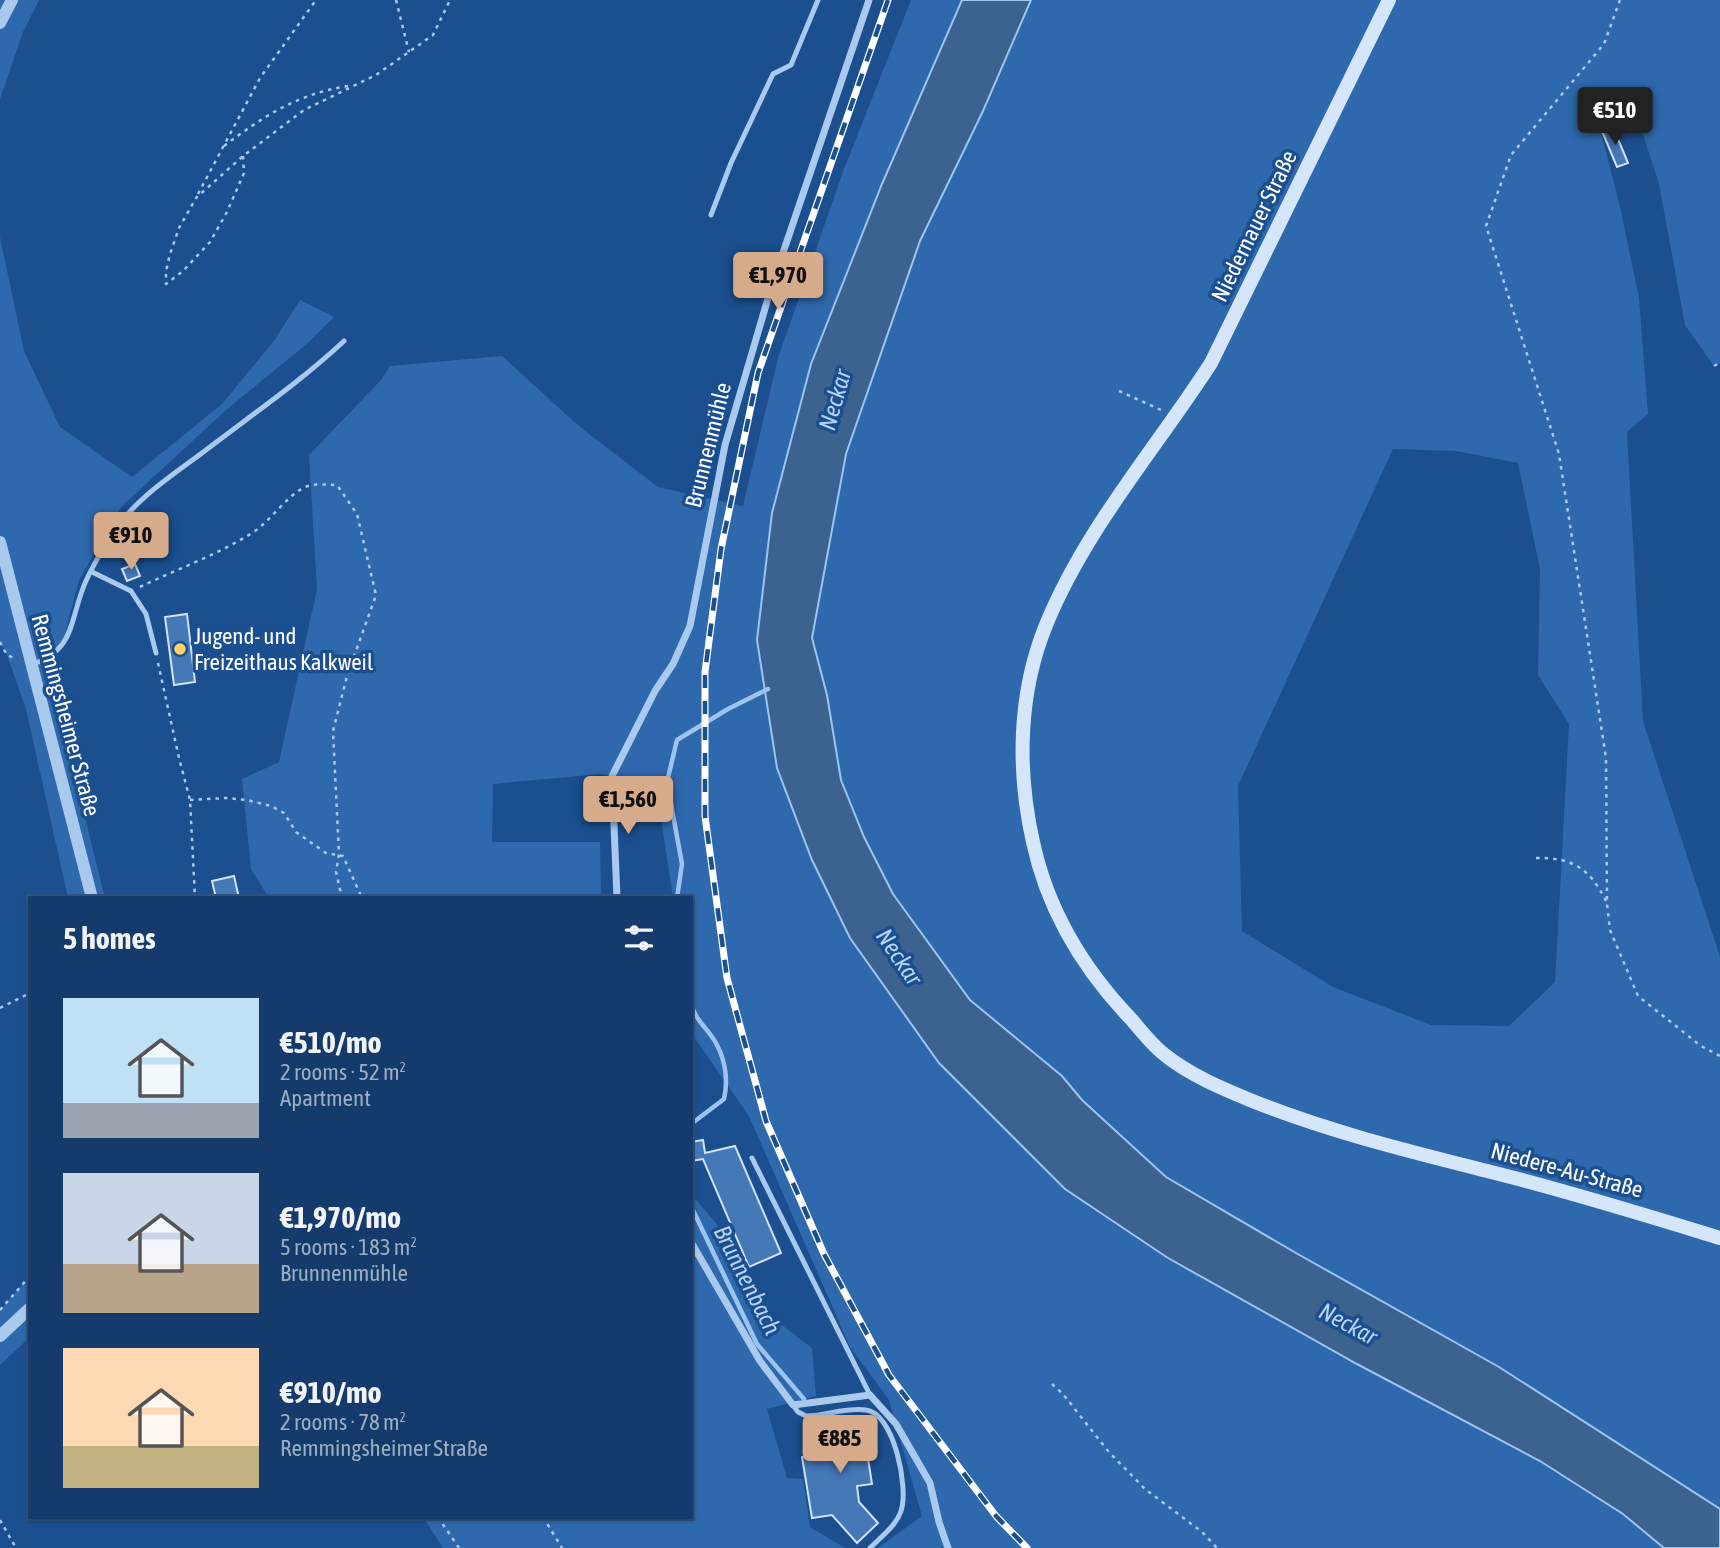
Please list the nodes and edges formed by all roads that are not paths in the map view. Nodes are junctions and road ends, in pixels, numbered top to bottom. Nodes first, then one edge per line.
1 (12, 0) edge
2 (818, 0) edge
3 (869, 0) edge
4 (1389, 0) edge
5 (0, 23) edge
6 (711, 215) dead end
7 (344, 341) dead end
8 (1143, 462) joint
9 (0, 542) edge
10 (92, 572) junction
11 (156, 653) road end
12 (31, 665) junction
13 (91, 896) edge
14 (617, 896) edge
15 (752, 1158) dead end
16 (1720, 1238) edge
17 (693, 1245) edge
18 (28, 1310) edge
19 (0, 1336) edge
20 (870, 1395) junction
21 (793, 1405) junction
22 (870, 1548) edge
23 (948, 1548) edge

1 - 5 street
2 - 6 lane
3 - 14 street, Brunnenmühle
4 - 8 main road, Niedernauer Straße
7 - 10 lane
8 - 16 main road, Niedere-Au-Straße
9 - 12 street, Remmingsheimer Straße
10 - 11 lane
10 - 12 lane
12 - 13 street, Remmingsheimer Straße
15 - 20 lane
17 - 21 street
18 - 19 street
20 - 21 street
20 - 23 street
21 - 22 lane

